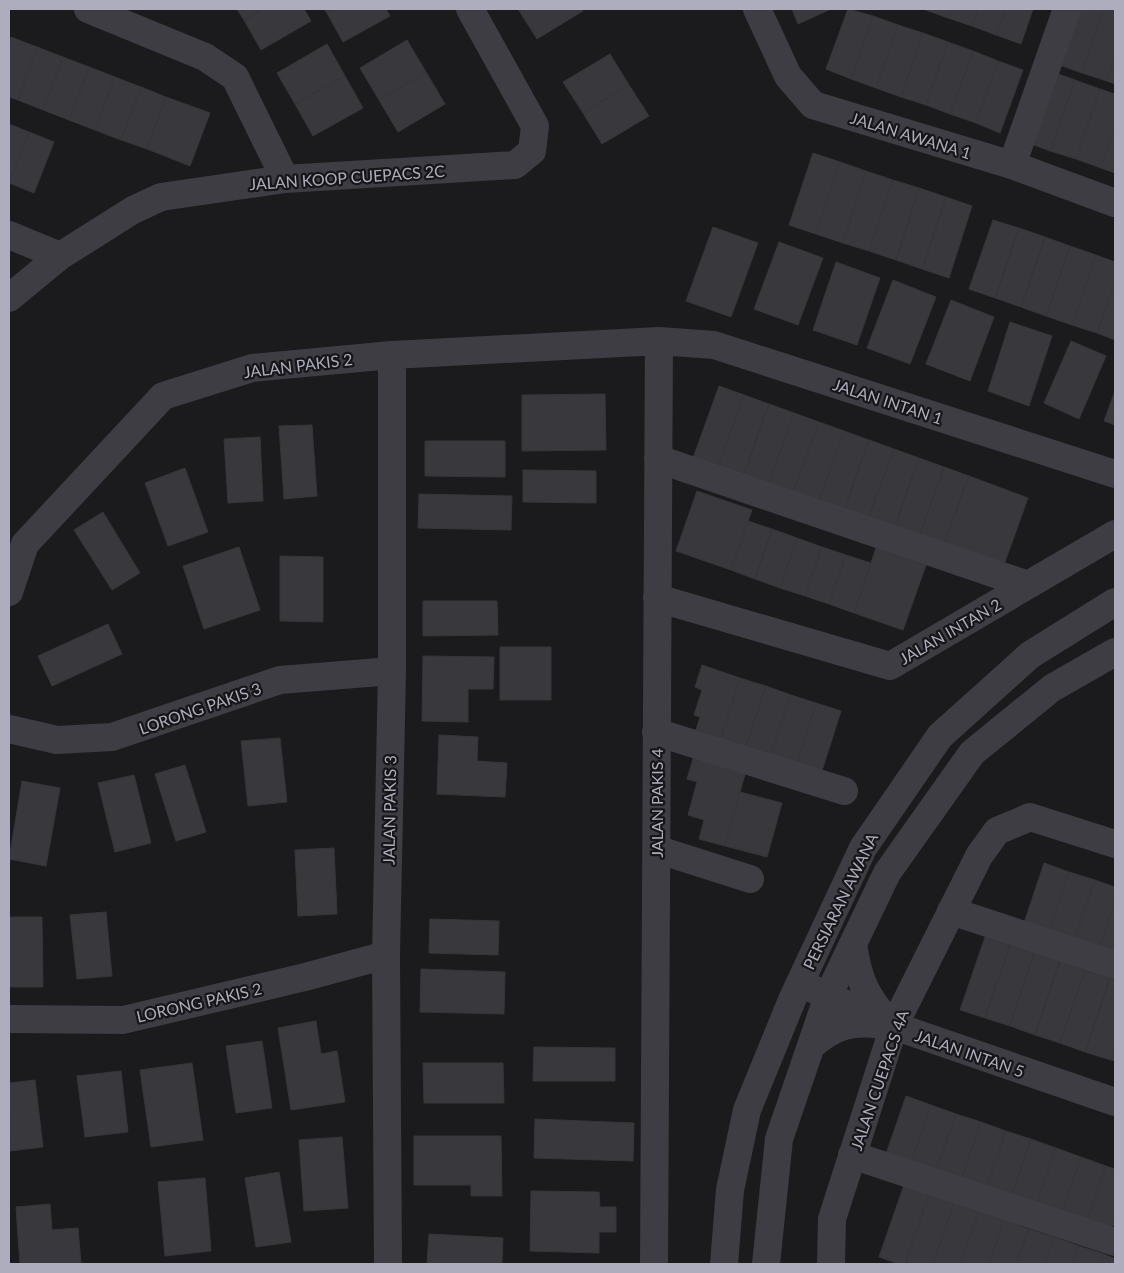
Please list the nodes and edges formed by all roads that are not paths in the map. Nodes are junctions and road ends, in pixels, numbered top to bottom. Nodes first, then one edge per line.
1 (88, 9) edge
2 (470, 9) edge
3 (757, 9) edge
4 (1067, 9) edge
5 (1012, 165) junction
6 (285, 179) junction
7 (1115, 203) edge
8 (9, 235) edge
9 (60, 256) junction
10 (9, 298) edge
11 (659, 341) junction
12 (392, 355) junction
13 (658, 459) junction
14 (1115, 474) edge
15 (1115, 534) edge
16 (1028, 585) junction
17 (9, 592) edge
18 (658, 598) junction
19 (1115, 602) edge
20 (1115, 652) edge
21 (392, 670) junction
22 (9, 729) edge
23 (656, 732) junction
24 (844, 791) dead end
25 (1115, 844) edge
26 (656, 850) junction
27 (750, 879) dead end
28 (952, 912) junction
29 (852, 944) junction
30 (386, 955) junction
31 (1115, 965) edge
32 (800, 983) junction
33 (828, 996) junction
34 (9, 1019) edge
35 (894, 1026) junction
36 (811, 1046) junction
37 (1115, 1102) edge
38 (852, 1155) junction
39 (1115, 1242) edge
40 (388, 1264) edge
41 (654, 1264) edge
42 (724, 1264) edge
43 (766, 1264) edge
44 (831, 1264) edge

1 - 6 street
2 - 6 street, JALAN KOOP CUEPACS 2C
3 - 5 street, JALAN AWANA 1
4 - 5 street
5 - 7 street, JALAN AWANA 1
6 - 9 street, JALAN KOOP CUEPACS 2C
8 - 9 street
9 - 10 street, JALAN KOOP CUEPACS 2C
11 - 12 street, JALAN PAKIS 2
11 - 13 street, JALAN PAKIS 4
11 - 14 street, JALAN INTAN 1
12 - 17 street, JALAN PAKIS 2
12 - 21 street, JALAN PAKIS 3
13 - 16 street
13 - 18 street, JALAN PAKIS 4
15 - 16 street, JALAN INTAN 2
16 - 18 street, JALAN INTAN 2
18 - 23 street, JALAN PAKIS 4
19 - 32 street, PERSIARAN AWANA
20 - 29 street, PERSIARAN AWANA
21 - 22 street, LORONG PAKIS 3
21 - 30 street, JALAN PAKIS 3
23 - 24 street
23 - 26 street, JALAN PAKIS 4
25 - 28 street, JALAN CUEPACS 4A
26 - 27 street
26 - 41 street, JALAN PAKIS 4
28 - 31 street
28 - 35 street, JALAN CUEPACS 4A
29 - 33 street, PERSIARAN AWANA
29 - 35 street
30 - 34 street, LORONG PAKIS 2
30 - 40 street, JALAN PAKIS 3
32 - 33 street, JALAN INTAN 5
32 - 42 street, PERSIARAN AWANA
33 - 35 street, JALAN INTAN 5
33 - 36 street, PERSIARAN AWANA
35 - 36 street
35 - 37 street, JALAN INTAN 5
35 - 38 street, JALAN CUEPACS 4A
36 - 43 street, PERSIARAN AWANA
38 - 39 street
38 - 44 street, JALAN CUEPACS 4A

